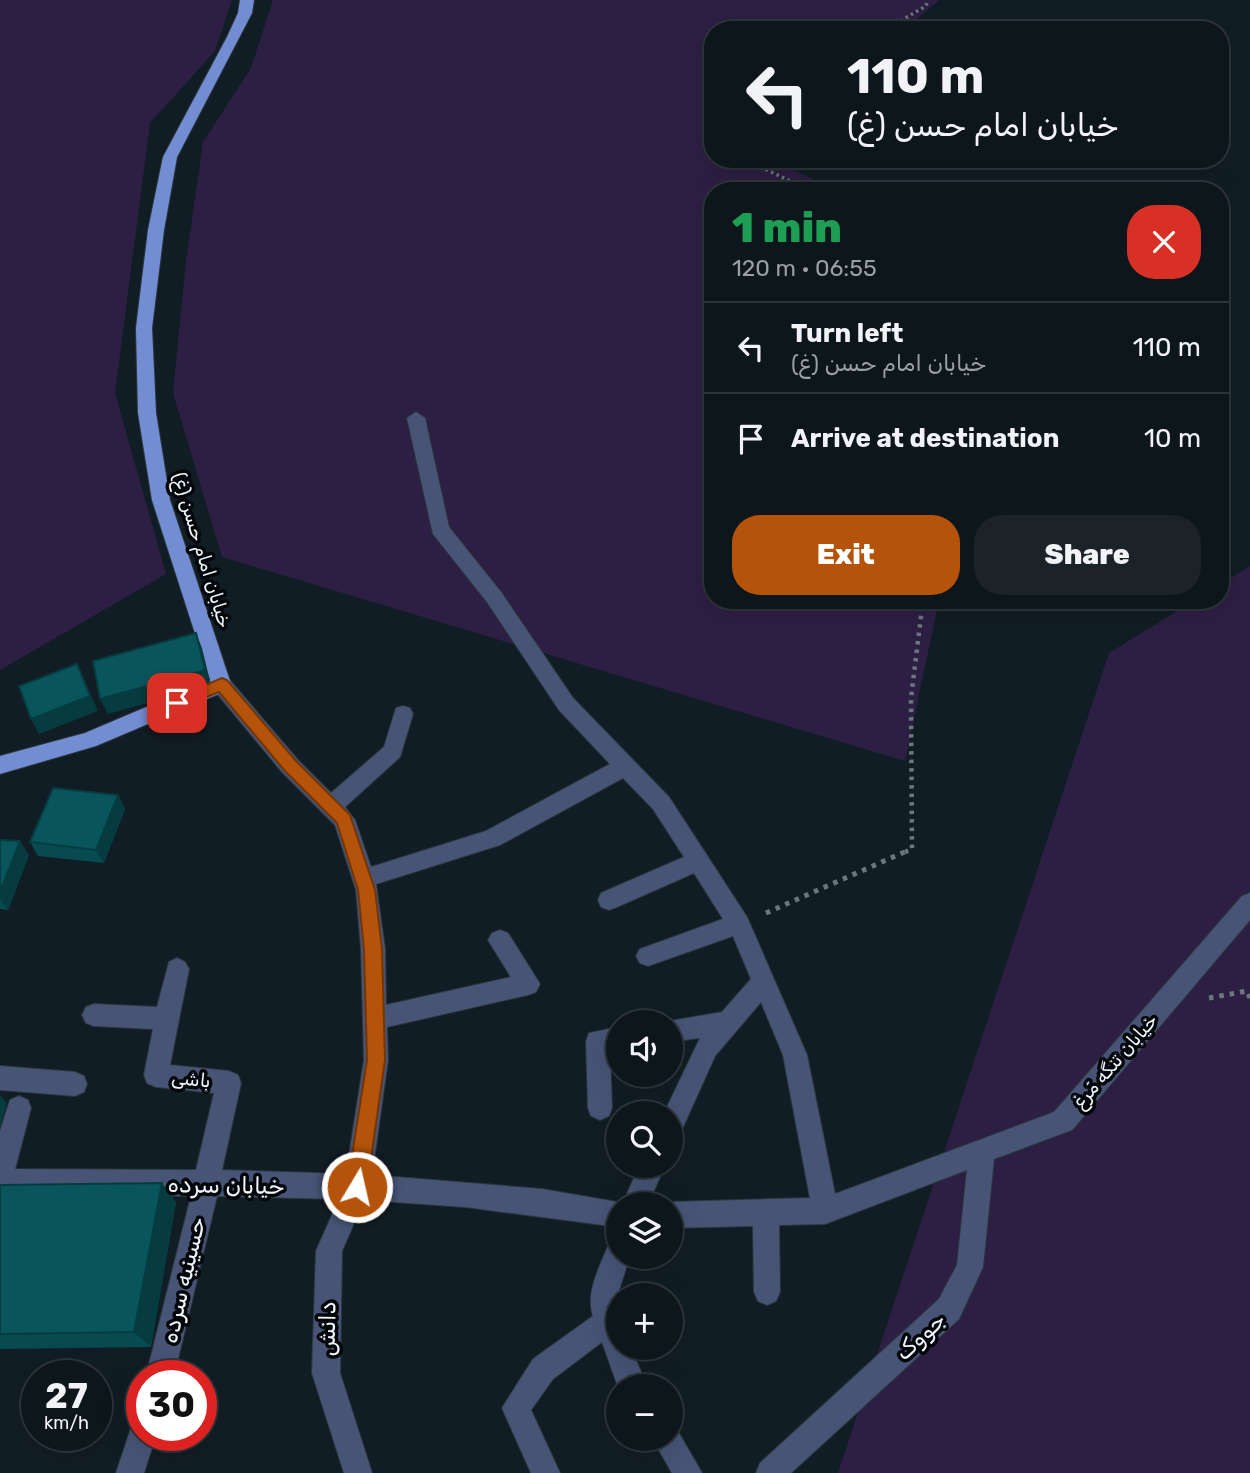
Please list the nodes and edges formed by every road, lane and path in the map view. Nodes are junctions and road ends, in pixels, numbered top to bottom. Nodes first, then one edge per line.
1 (247, 0) edge
2 (928, 0) edge
3 (900, 21) edge
4 (763, 168) edge
5 (792, 182) edge
6 (416, 418) dead end
7 (922, 609) edge
8 (222, 684) junction
9 (403, 714) dead end
10 (0, 765) edge
11 (626, 766) junction
12 (331, 806) junction
13 (700, 860) junction
14 (363, 878) junction
15 (608, 900) dead end
16 (1250, 903) edge
17 (739, 924) junction
18 (500, 940) dead end
19 (648, 956) dead end
20 (177, 969) dead end
21 (764, 981) junction
22 (94, 1015) dead end
23 (167, 1019) junction
24 (374, 1019) junction
25 (728, 1022) junction
26 (683, 1029) edge
27 (606, 1040) edge
28 (0, 1078) edge
29 (75, 1084) dead end
30 (682, 1101) edge
31 (19, 1108) dead end
32 (600, 1108) dead end
33 (982, 1151) junction
34 (0, 1176) edge
35 (0, 1182) edge
36 (204, 1184) junction
37 (357, 1187) junction
38 (825, 1211) junction
39 (606, 1212) edge
40 (766, 1213) junction
41 (683, 1215) edge
42 (606, 1293) edge
43 (767, 1293) dead end
44 (606, 1314) edge
45 (606, 1323) edge
46 (165, 1360) edge
47 (137, 1451) edge
48 (674, 1451) edge
49 (130, 1473) edge
50 (358, 1473) edge
51 (547, 1473) edge
52 (688, 1473) edge
53 (770, 1473) edge

1 - 8 main road, خیابان امام حسن (غ)
2 - 3 path
4 - 5 path
6 - 11 street
7 - 17 path
8 - 10 main road
8 - 12 street, دانش
9 - 12 street
11 - 13 street
11 - 14 street
12 - 14 street, دانش
13 - 15 street
13 - 17 street
14 - 24 street, دانش
16 - 33 street, خیابان تنگه مَرغ
17 - 19 street
17 - 21 street
18 - 24 street
20 - 23 street, باشی
21 - 25 street
21 - 38 street
22 - 23 street
23 - 36 street, باشی
24 - 37 street, دانش
25 - 26 street
25 - 30 street
27 - 32 street
28 - 29 street
31 - 34 street
33 - 38 street, خیابان تنگه مَرغ
33 - 53 street, جووک
35 - 36 street, خیابان سرده
36 - 37 street, خیابان سرده
36 - 46 street, حسینیه سرده
37 - 39 street, خیابان سرده
37 - 50 street, دانش
38 - 40 street
40 - 41 street
40 - 43 street
42 - 44 street
45 - 51 street
47 - 49 street
48 - 52 street

